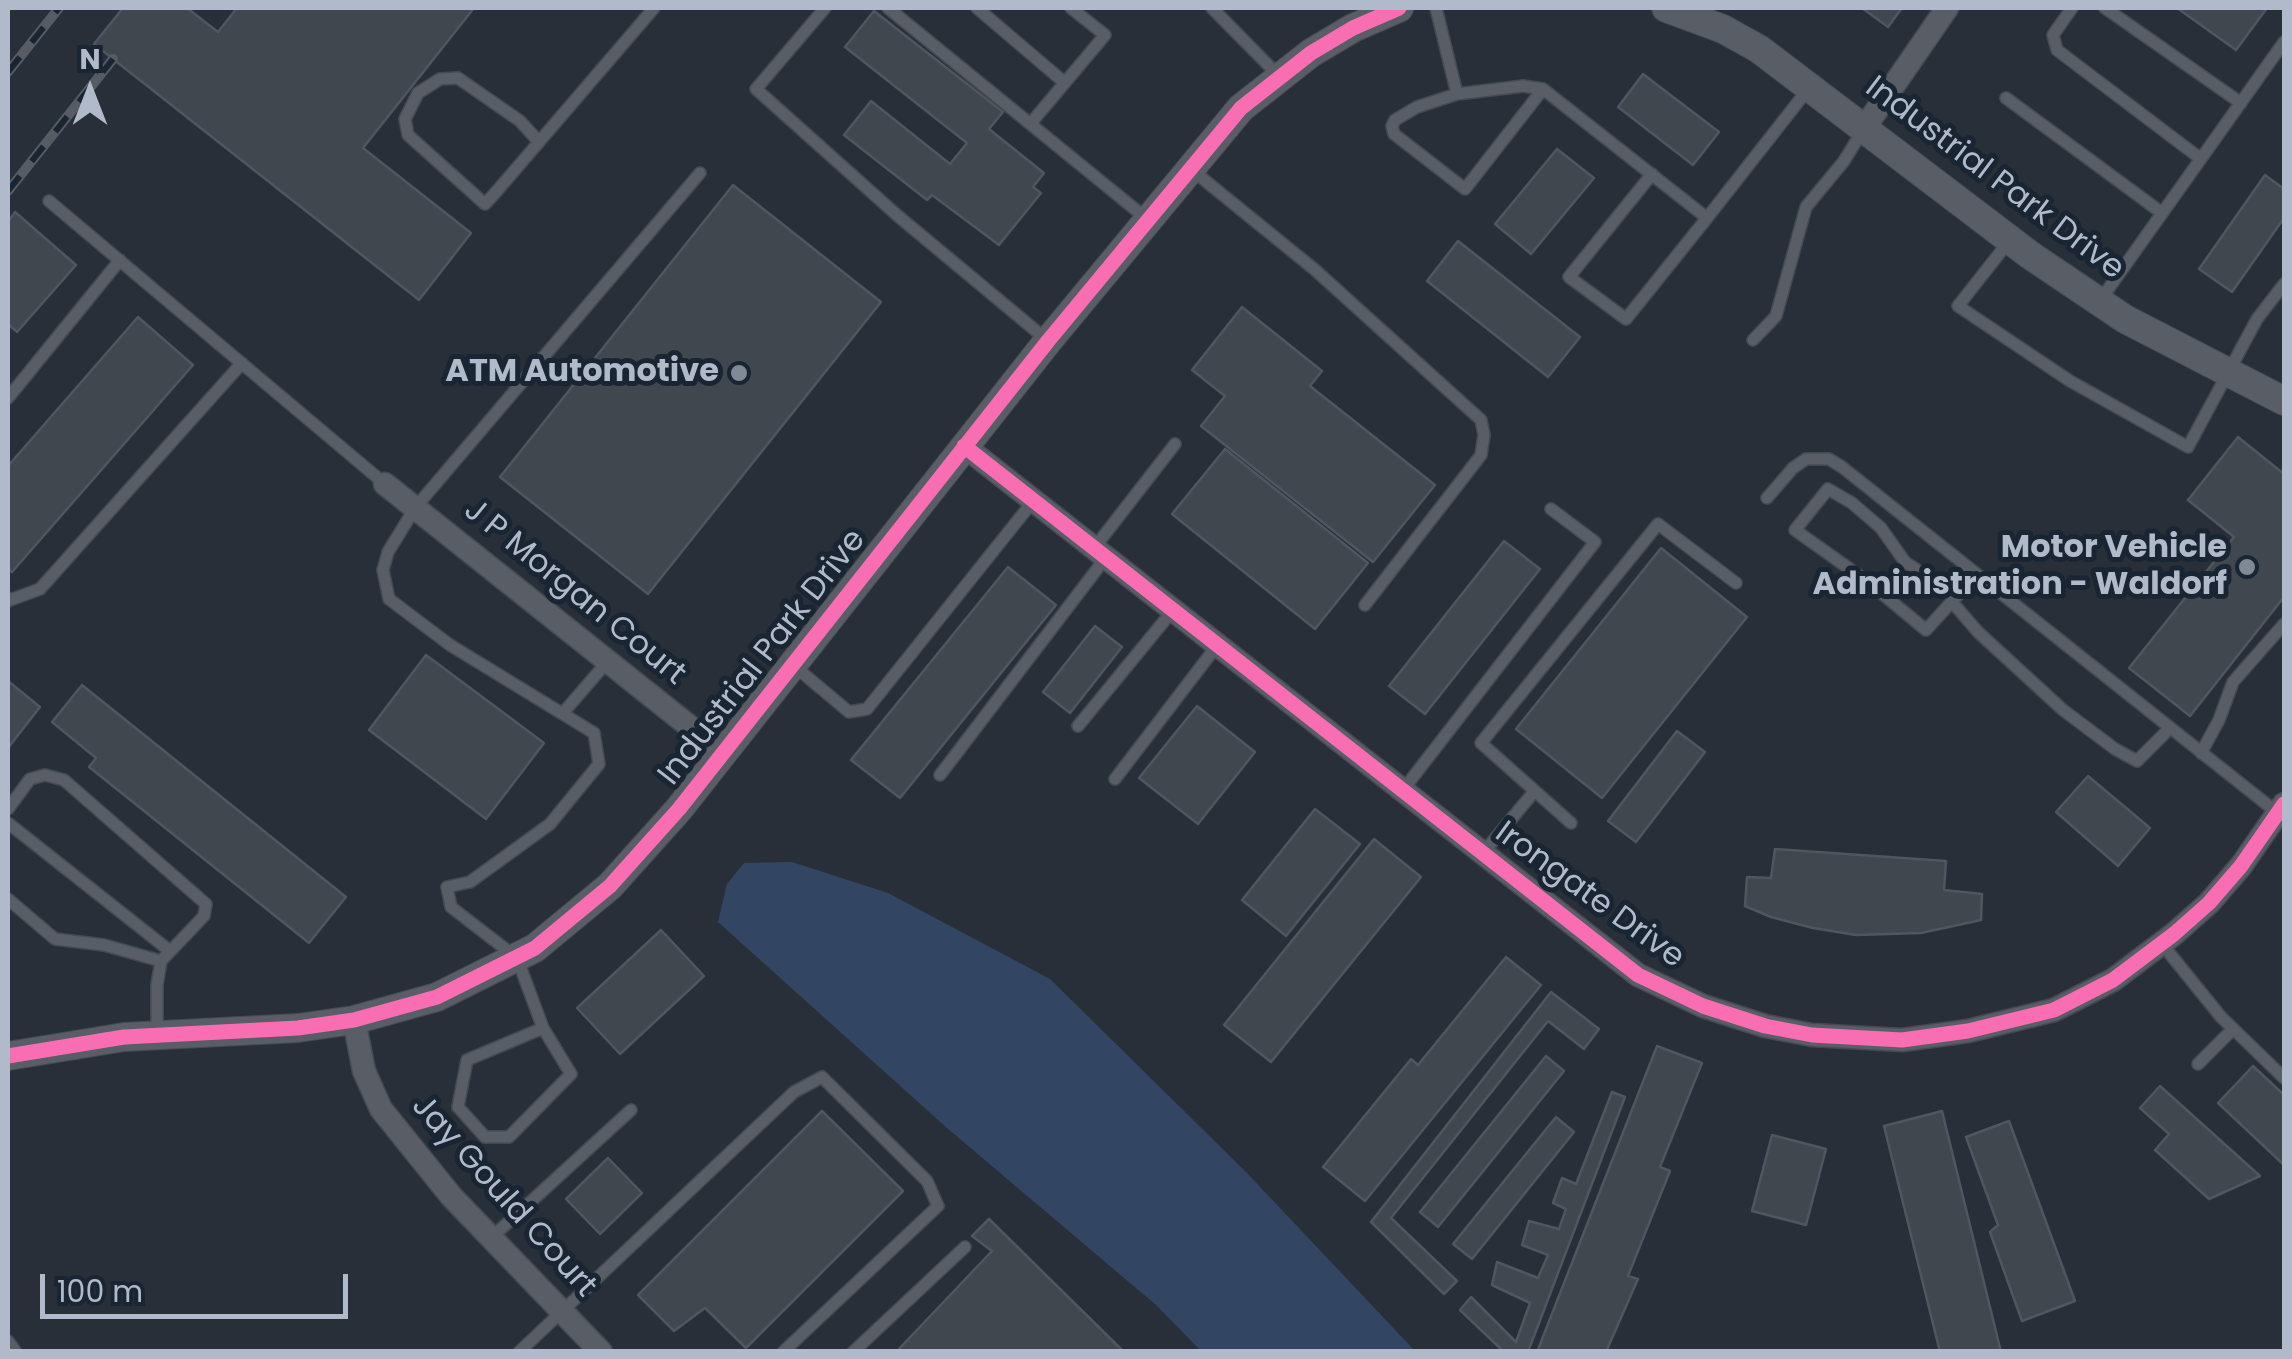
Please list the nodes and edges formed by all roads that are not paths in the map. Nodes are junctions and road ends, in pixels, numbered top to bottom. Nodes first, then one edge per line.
1 (654, 8) edge
2 (825, 8) edge
3 (888, 8) edge
4 (977, 8) edge
5 (1071, 8) edge
6 (1212, 8) edge
7 (1436, 8) edge
8 (1666, 8) edge
9 (1948, 8) edge
10 (2072, 8) edge
11 (2105, 8) edge
12 (1389, 9) edge
13 (2284, 42) edge
14 (1279, 76) junction
15 (1065, 84) junction
16 (1810, 86) junction
17 (1543, 88) junction
18 (1457, 94) junction
19 (2006, 98) dead end
20 (2241, 102) junction
21 (1031, 123) junction
22 (1865, 127) junction
23 (539, 142) junction
24 (2201, 159) junction
25 (1189, 168) junction
26 (700, 173) dead end
27 (1652, 174) junction
28 (50, 200) dead end
29 (2162, 213) junction
30 (1708, 218) junction
31 (1147, 219) junction
32 (2010, 240) junction
33 (120, 260) junction
34 (2284, 284) edge
35 (2099, 302) junction
36 (1754, 340) dead end
37 (1048, 341) junction
38 (242, 363) junction
39 (2229, 374) junction
40 (8, 398) edge
41 (2284, 401) edge
42 (1175, 444) dead end
43 (964, 446) junction
44 (385, 484) joint
45 (1767, 498) dead end
46 (1034, 500) junction
47 (416, 508) junction
48 (1551, 509) dead end
49 (1101, 552) junction
50 (1976, 574) junction
51 (1736, 584) dead end
52 (8, 598) edge
53 (1954, 599) junction
54 (1365, 604) dead end
55 (1174, 609) junction
56 (2284, 624) edge
57 (1219, 643) junction
58 (607, 662) junction
59 (793, 665) junction
60 (563, 713) junction
61 (1078, 726) dead end
62 (2170, 728) junction
63 (724, 753) junction
64 (2201, 753) junction
65 (940, 775) dead end
66 (1115, 779) dead end
67 (1403, 790) junction
68 (1533, 792) junction
69 (8, 809) edge
70 (2282, 810) edge
71 (8, 823) edge
72 (1571, 823) dead end
73 (1483, 853) junction
74 (8, 899) edge
75 (2162, 944) junction
76 (165, 956) junction
77 (517, 958) junction
78 (354, 1020) junction
79 (543, 1028) junction
80 (2233, 1029) junction
81 (157, 1035) junction
82 (8, 1056) edge
83 (2198, 1064) dead end
84 (2284, 1078) edge
85 (631, 1110) dead end
86 (491, 1238) junction
87 (965, 1247) dead end
88 (561, 1312) junction
89 (8, 1341) edge
90 (523, 1350) edge
91 (16, 1352) edge
92 (601, 1352) edge
93 (782, 1352) edge
94 (854, 1352) edge

1 - 23 lane
2 - 37 lane
3 - 21 lane
4 - 15 lane
5 - 15 lane
6 - 14 lane
7 - 18 lane
8 - 16 street, Industrial Park Drive
9 - 22 street
10 - 24 lane
11 - 20 lane
12 - 14 street, Industrial Park Drive
13 - 20 lane
14 - 25 street, Industrial Park Drive
15 - 21 lane
16 - 22 street, Industrial Park Drive
16 - 30 lane
17 - 18 lane
17 - 18 lane
17 - 27 lane
19 - 29 lane
20 - 24 lane
21 - 31 lane
22 - 32 street, Industrial Park Drive
22 - 36 lane
23 - 23 lane
24 - 29 lane
25 - 31 street, Industrial Park Drive
25 - 54 lane
26 - 47 lane
27 - 30 lane
27 - 30 lane
28 - 33 lane
29 - 35 lane
31 - 37 street, Industrial Park Drive
32 - 35 street, Industrial Park Drive
32 - 39 lane
33 - 38 lane
33 - 40 lane
34 - 39 lane
35 - 39 street, Industrial Park Drive
37 - 43 street, Industrial Park Drive
38 - 44 lane
38 - 52 lane
39 - 41 street, Industrial Park Drive
42 - 49 lane
43 - 46 street, Irongate Drive
43 - 59 street, Industrial Park Drive
44 - 47 street, J P Morgan Court
45 - 50 lane
46 - 49 street, Irongate Drive
46 - 59 lane
47 - 58 street, J P Morgan Court
47 - 60 lane
48 - 67 lane
49 - 55 street, Irongate Drive
49 - 65 lane
50 - 53 lane
50 - 62 lane
51 - 68 lane
53 - 53 lane
53 - 62 lane
55 - 57 street, Irongate Drive
55 - 61 lane
56 - 64 lane
57 - 66 lane
57 - 67 street, Irongate Drive
58 - 60 lane
58 - 63 street, J P Morgan Court
59 - 63 street, Industrial Park Drive
60 - 77 lane
62 - 64 lane
63 - 77 street, Industrial Park Drive
64 - 70 lane
67 - 73 street, Irongate Drive
68 - 72 lane
68 - 73 lane
69 - 76 lane
70 - 75 street, Irongate Drive
71 - 76 lane
73 - 75 street, Irongate Drive
74 - 76 lane
75 - 80 lane
76 - 81 lane
77 - 78 street, Industrial Park Drive
77 - 79 lane
78 - 81 street, Industrial Park Drive
78 - 86 street, Jay Gould Court
79 - 79 lane
80 - 83 lane
80 - 84 lane
81 - 82 street, Industrial Park Drive
85 - 86 lane
86 - 88 street, Jay Gould Court
87 - 94 lane
88 - 90 lane
88 - 92 street, Jay Gould Court
88 - 93 lane
89 - 91 lane

